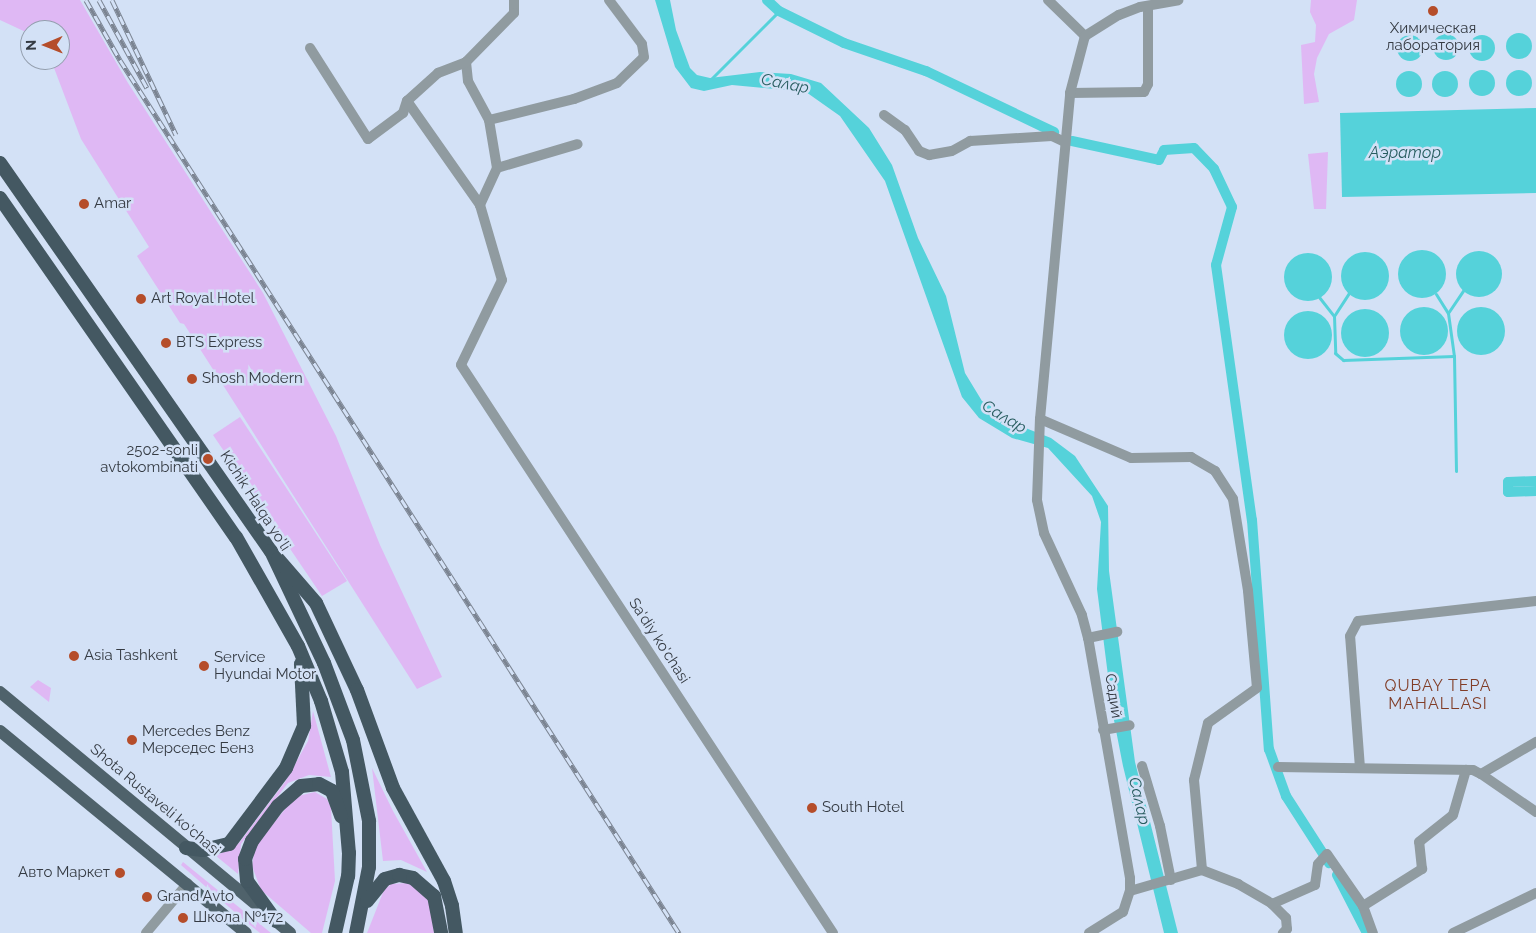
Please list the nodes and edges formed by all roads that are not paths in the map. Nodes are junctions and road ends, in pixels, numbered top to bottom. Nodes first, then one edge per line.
1 (514, 0) edge
2 (609, 0) edge
3 (1048, 0) edge
4 (1178, 0) edge
5 (1148, 7) junction
6 (1085, 36) junction
7 (310, 48) dead end
8 (466, 62) junction
9 (1070, 93) junction
10 (407, 101) junction
11 (884, 115) dead end
12 (489, 120) junction
13 (1065, 142) junction
14 (578, 144) dead end
15 (0, 163) edge
16 (497, 168) junction
17 (0, 198) edge
18 (480, 205) junction
19 (132, 350) junction
20 (115, 362) junction
21 (1040, 425) junction
22 (271, 552) junction
23 (1536, 601) edge
24 (1117, 632) dead end
25 (1088, 638) junction
26 (298, 646) junction
27 (0, 692) edge
28 (1130, 725) dead end
29 (1103, 730) junction
30 (0, 731) edge
31 (1536, 742) edge
32 (1142, 766) dead end
33 (1278, 766) dead end
34 (1360, 768) junction
35 (1466, 770) junction
36 (1481, 774) junction
37 (1536, 812) edge
38 (186, 848) junction
39 (349, 853) junction
40 (1202, 870) junction
41 (1170, 880) junction
42 (188, 883) junction
43 (1130, 891) junction
44 (1536, 893) edge
45 (1272, 904) junction
46 (1363, 906) junction
47 (362, 910) junction
48 (276, 921) junction
49 (146, 933) edge
50 (246, 933) edge
51 (290, 933) edge
52 (334, 933) edge
53 (356, 933) edge
54 (441, 933) edge
55 (456, 933) edge
56 (832, 933) edge
57 (1089, 933) edge
58 (1283, 933) edge
59 (1373, 933) edge
60 (1453, 933) edge

1 - 8 street
2 - 12 street
3 - 6 street
4 - 5 street
5 - 6 street
5 - 9 street
6 - 9 street, Садий
7 - 10 street
8 - 10 street
8 - 12 street
9 - 13 street, Садий
10 - 18 street
11 - 13 street
12 - 16 street
13 - 21 street, Садий
14 - 16 street
15 - 19 highway, Kichik Halqa yo'li
16 - 18 street
17 - 20 highway
18 - 56 street, Sa'diy ko'chasi
19 - 20 highway
19 - 22 highway, Kichik Halqa yo'li
20 - 26 highway
21 - 25 street, Садий
21 - 40 street
22 - 47 highway, Kichik Halqa yo'li
22 - 55 highway
23 - 34 street
24 - 25 street
25 - 29 street, Садий
26 - 38 highway
26 - 39 highway
27 - 38 main road, Shota Rustaveli ko'chasi
28 - 29 street
29 - 43 street, Садий
30 - 42 main road
31 - 36 street
32 - 41 street
33 - 34 street
34 - 35 street
35 - 36 street
35 - 46 street
36 - 37 street
38 - 48 main road, Shota Rustaveli ko'chasi
39 - 48 highway
39 - 52 highway
40 - 41 street
40 - 45 street
41 - 43 street
42 - 49 street
42 - 50 main road
43 - 57 street, Садий
44 - 60 street
45 - 46 street
45 - 58 street
46 - 59 street
47 - 53 highway, Kichik Halqa yo'li
47 - 54 highway
48 - 51 main road, Shota Rustaveli ko'chasi

